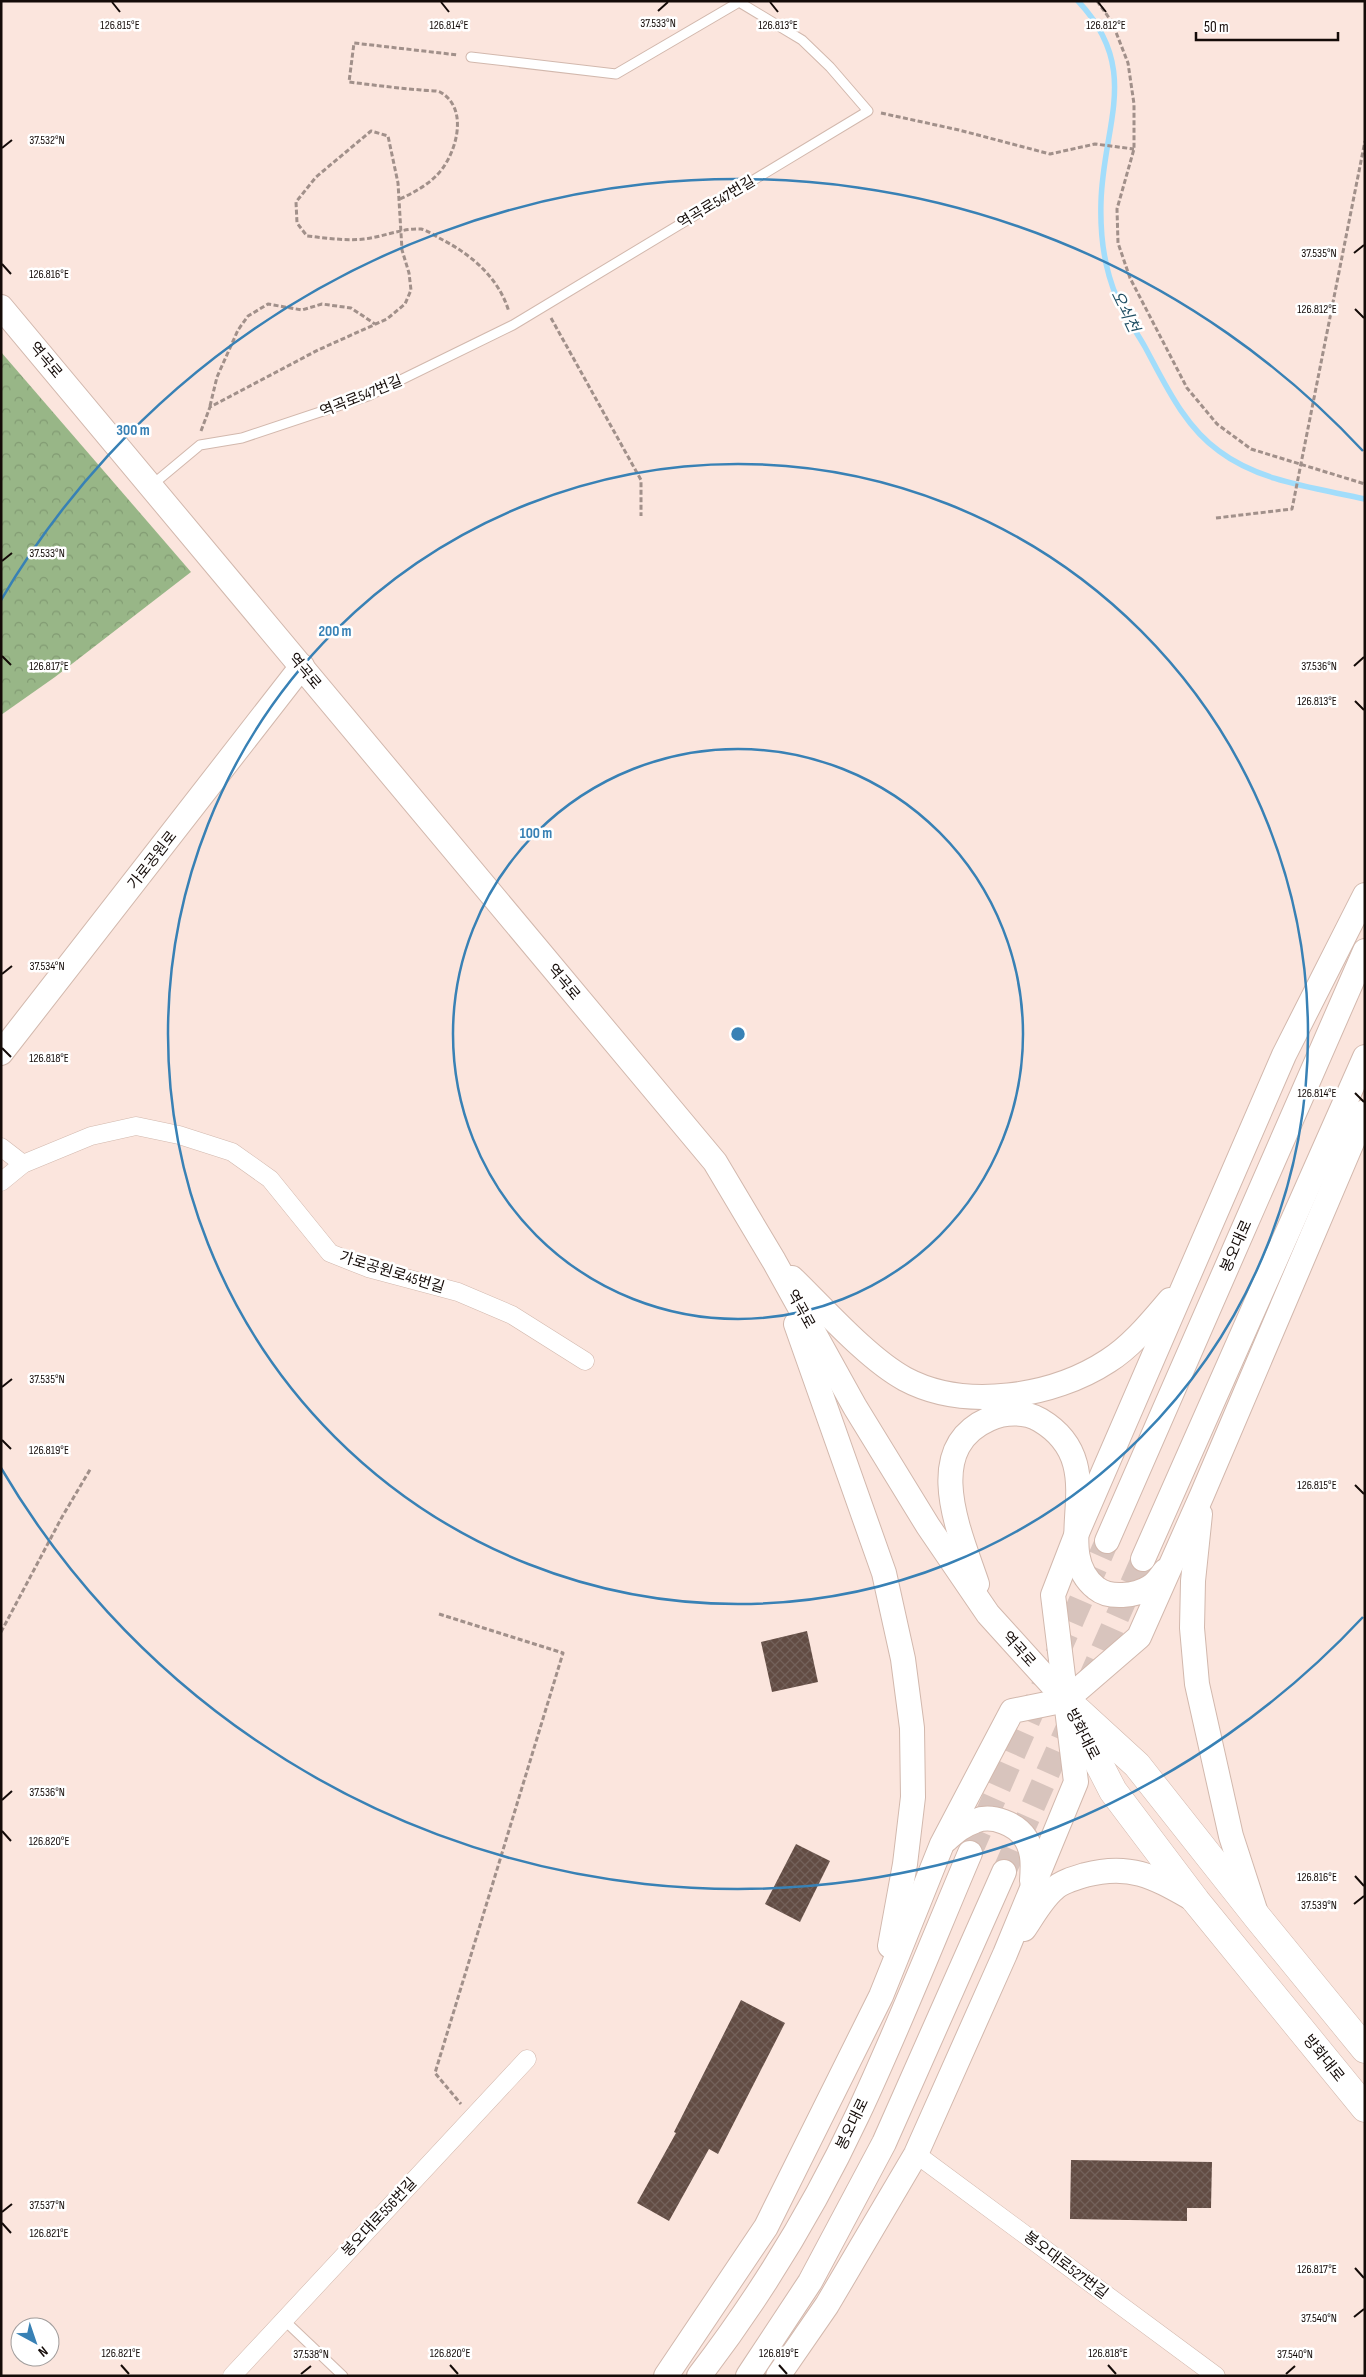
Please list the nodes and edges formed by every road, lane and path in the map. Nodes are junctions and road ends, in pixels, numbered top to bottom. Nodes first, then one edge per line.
1 (1097, 1) edge
2 (471, 57) joint
3 (868, 111) junction
4 (1365, 141) edge
5 (1134, 149) junction
6 (400, 199) junction
7 (401, 232) junction
8 (544, 306) junction
9 (1, 308) edge
10 (375, 325) junction
11 (513, 325) junction
12 (210, 407) junction
13 (200, 445) junction
14 (1301, 465) junction
15 (1365, 484) edge
16 (152, 486) junction
17 (642, 516) dead end
18 (1216, 518) dead end
19 (302, 666) junction
20 (1365, 895) edge
21 (1365, 951) edge
22 (1, 1053) edge
23 (1365, 1058) edge
24 (1365, 1112) edge
25 (1, 1147) edge
26 (23, 1164) junction
27 (1, 1182) edge
28 (774, 1261) junction
29 (1186, 1281) junction
30 (585, 1361) dead end
31 (91, 1468) dead end
32 (1202, 1495) junction
33 (1077, 1533) junction
34 (1107, 1541) tunnel mouth
35 (1143, 1559) tunnel mouth
36 (1168, 1568) junction
37 (439, 1614) dead end
38 (988, 1614) junction
39 (1, 1632) edge
40 (1066, 1700) junction
41 (942, 1844) junction
42 (970, 1853) tunnel mouth
43 (1004, 1872) tunnel mouth
44 (1032, 1885) junction
45 (1196, 1901) junction
46 (1258, 1918) junction
47 (1004, 1954) junction
48 (881, 1996) junction
49 (1365, 2049) edge
50 (527, 2059) dead end
51 (1365, 2108) edge
52 (473, 2117) junction
53 (916, 2154) junction
54 (284, 2320) junction
55 (232, 2376) edge
56 (343, 2376) edge
57 (666, 2376) edge
58 (699, 2376) edge
59 (748, 2376) edge
60 (778, 2376) edge
61 (1216, 2376) edge

1 - 5 path
2 - 3 lane
2 - 6 path
3 - 5 path
3 - 8 lane, 역곡로547번길
4 - 14 path
5 - 14 path
6 - 7 path
6 - 7 path
7 - 10 path
7 - 11 path
8 - 11 lane, 역곡로547번길
8 - 17 path
9 - 16 street, 역곡로
10 - 12 path
10 - 12 path
11 - 13 lane, 역곡로547번길
12 - 13 path
13 - 16 lane
14 - 15 path
14 - 18 path
16 - 19 street, 역곡로
19 - 22 street, 가로공원로
19 - 28 street, 역곡로
20 - 29 street
21 - 34 street, 봉오대로
23 - 35 street
24 - 32 street
25 - 26 street
26 - 27 street, 가로공원로45번길
26 - 30 street, 가로공원로45번길
28 - 29 street
28 - 38 street, 역곡로
28 - 48 street
29 - 33 street
31 - 39 path
32 - 36 street
32 - 46 street
33 - 36 street
33 - 38 street
33 - 40 street
36 - 40 street
37 - 52 path
38 - 40 street, 역곡로
40 - 41 street
40 - 44 street
40 - 45 main road, 방화대로
40 - 46 main road, 방화대로
41 - 44 street
41 - 48 street
42 - 58 street, 봉오대로
43 - 59 street
44 - 47 street
45 - 47 street
45 - 51 main road, 방화대로
46 - 49 main road, 방화대로
47 - 53 street
48 - 57 street
50 - 52 street, 봉오대로556번길
52 - 54 street, 봉오대로556번길
53 - 60 street
53 - 61 street, 봉오대로527번길
54 - 55 street, 봉오대로556번길
54 - 56 lane

